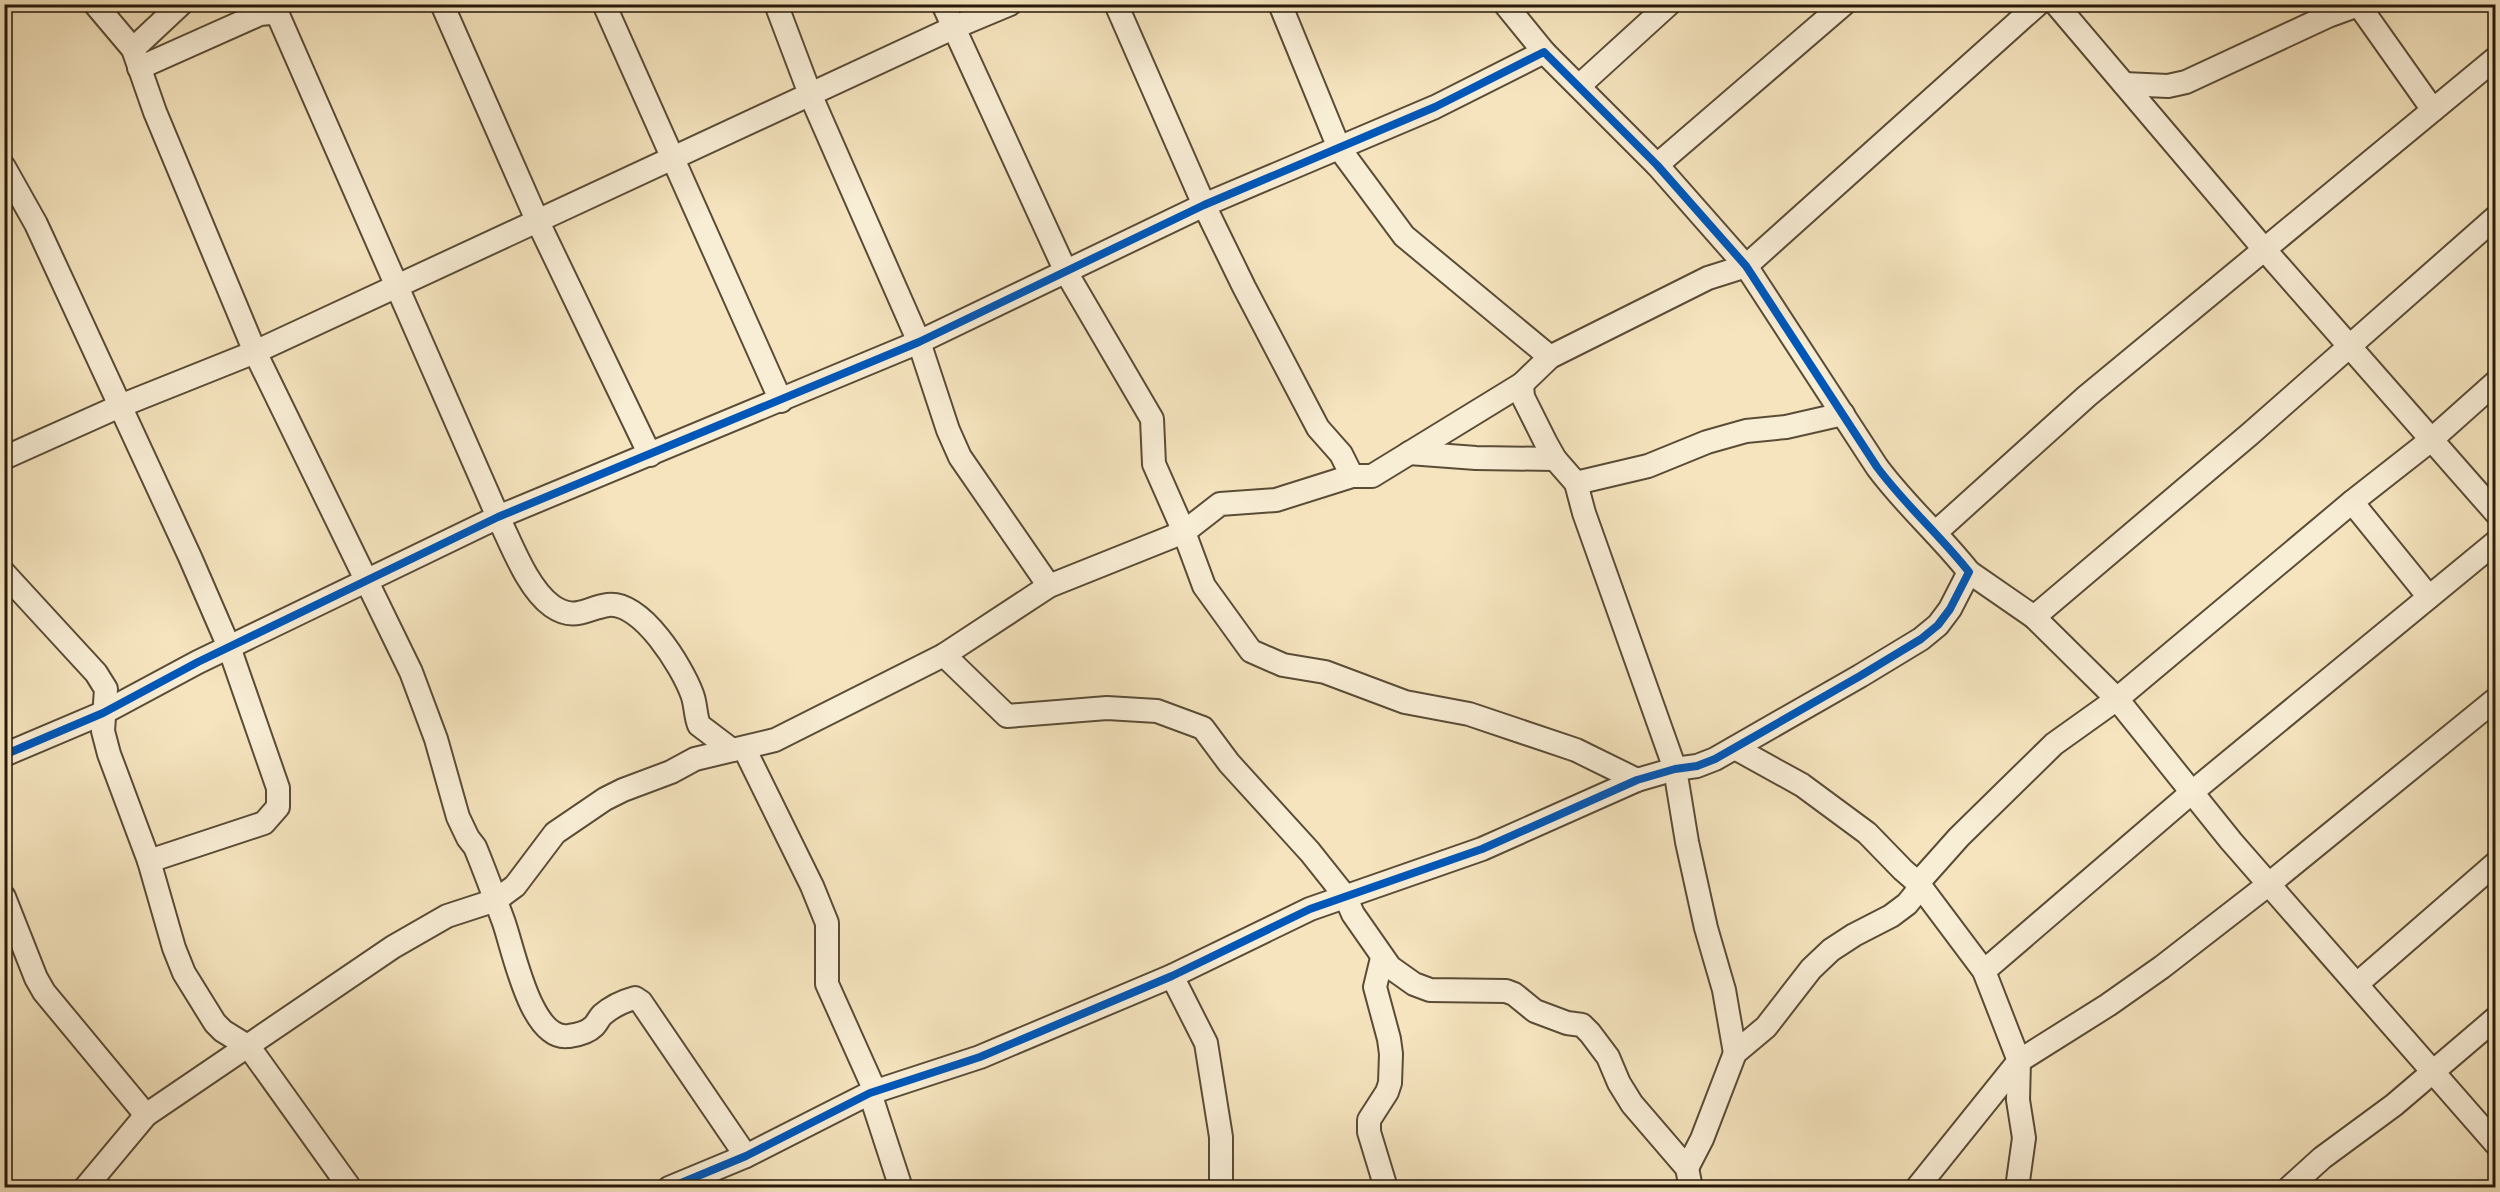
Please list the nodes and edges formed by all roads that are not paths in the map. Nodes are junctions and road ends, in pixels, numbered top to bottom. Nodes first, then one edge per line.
1 (95, 4) edge
2 (181, 4) edge
3 (442, 4) edge
4 (604, 4) edge
5 (776, 4) edge
6 (943, 4) edge
7 (1010, 4) edge
8 (1116, 4) edge
9 (1280, 4) edge
10 (1505, 4) edge
11 (1669, 4) edge
12 (1844, 4) edge
13 (2038, 4) edge
14 (2056, 4) edge
15 (2360, 5) edge
16 (954, 27) junction
17 (1544, 52) junction
18 (136, 58) junction
19 (2496, 58) edge
20 (2124, 84) junction
21 (1579, 86) junction
22 (810, 94) junction
23 (2433, 110) junction
24 (1340, 148) junction
25 (670, 158) junction
26 (1657, 165) junction
27 (4, 167) edge
28 (1204, 205) junction
29 (2496, 217) edge
30 (537, 220) junction
31 (2264, 249) junction
32 (1746, 266) junction
33 (1066, 272) junction
34 (396, 285) junction
35 (919, 342) junction
36 (2349, 346) junction
37 (255, 352) junction
38 (1550, 357) junction
39 (2496, 382) edge
40 (1522, 384) junction
41 (781, 401) junction
42 (120, 406) junction
43 (1844, 414) junction
44 (2431, 440) junction
45 (1409, 453) junction
46 (650, 455) junction
47 (4, 458) edge
48 (1555, 459) junction
49 (1352, 476) junction
50 (1576, 483) junction
51 (2352, 502) junction
52 (2496, 513) edge
53 (498, 517) junction
54 (1184, 532) junction
55 (1935, 533) junction
56 (2496, 542) edge
57 (1969, 572) junction
58 (4, 573) edge
59 (368, 581) junction
60 (1049, 586) junction
61 (2429, 597) junction
62 (2034, 617) junction
63 (229, 647) junction
64 (944, 655) junction
65 (2117, 699) junction
66 (2496, 699) edge
67 (103, 713) junction
68 (1735, 748) junction
69 (738, 749) junction
70 (4, 755) edge
71 (1675, 769) junction
72 (1637, 780) junction
73 (2192, 793) junction
74 (149, 861) junction
75 (2496, 863) edge
76 (1918, 883) junction
77 (2269, 884) junction
78 (1345, 896) junction
79 (4, 897) edge
80 (496, 900) junction
81 (1382, 958) junction
82 (1984, 971) junction
83 (1172, 976) junction
84 (2357, 984) junction
85 (2496, 1018) edge
86 (249, 1047) junction
87 (1735, 1053) junction
88 (2019, 1061) junction
89 (2431, 1072) junction
90 (873, 1092) junction
91 (146, 1115) junction
92 (2496, 1144) edge
93 (746, 1156) junction
94 (1689, 1178) edge
95 (85, 1188) edge
96 (350, 1188) edge
97 (669, 1188) edge
98 (901, 1188) edge
99 (1221, 1188) edge
100 (1386, 1188) edge
101 (1917, 1188) edge
102 (2017, 1188) edge
103 (2289, 1188) edge

1 - 18 street
2 - 18 street
3 - 30 street
4 - 25 street
5 - 22 street
6 - 16 street
7 - 16 street
8 - 28 street
9 - 24 street
10 - 17 street
11 - 21 street
12 - 26 street
13 - 32 street
14 - 20 street
15 - 20 street
15 - 23 street
16 - 22 street
16 - 33 street
17 - 21 street
17 - 24 street
18 - 34 street
18 - 37 street
19 - 23 street
20 - 31 street
21 - 26 street
22 - 25 street
22 - 35 street
23 - 31 street
24 - 28 street
24 - 38 street
25 - 30 street
25 - 41 street
26 - 32 street
27 - 42 street
28 - 33 street
28 - 49 street
29 - 36 street
30 - 34 street
30 - 46 street
31 - 36 street
31 - 55 street
32 - 38 street
32 - 43 street
33 - 35 street
33 - 54 street
34 - 37 street
34 - 53 street
35 - 41 street
35 - 60 street
36 - 44 street
36 - 62 street
37 - 42 street
37 - 59 street
38 - 40 street
39 - 44 street
40 - 45 street
40 - 48 street
41 - 46 street
42 - 47 street
42 - 63 street
43 - 50 street
43 - 55 street
44 - 51 street
44 - 52 street
45 - 48 street
45 - 49 street
46 - 53 street
48 - 50 street
49 - 54 street
50 - 71 street
51 - 61 street
51 - 65 street
53 - 59 street
53 - 69 street
54 - 60 street
54 - 72 street
55 - 57 street
56 - 61 street
57 - 62 street
57 - 68 street
58 - 67 street
59 - 63 street
59 - 80 street
60 - 64 street
61 - 73 street
62 - 65 street
63 - 67 street
63 - 74 street
64 - 69 street
64 - 78 street
65 - 73 street
65 - 76 street
66 - 77 street
67 - 70 street
67 - 74 street
68 - 71 street
68 - 76 street
69 - 80 street
69 - 90 street
71 - 72 street
71 - 87 street
72 - 78 street
73 - 77 street
73 - 82 street
74 - 86 street
75 - 84 street
76 - 82 street
76 - 87 street
77 - 84 street
77 - 88 street
78 - 81 street
78 - 83 street
79 - 91 street
80 - 86 street
80 - 93 street
81 - 94 street
81 - 100 street
82 - 88 street
83 - 90 street
83 - 99 street
84 - 89 street
85 - 89 street
86 - 91 street
86 - 96 street
87 - 94 street
88 - 101 street
88 - 102 street
89 - 92 street
89 - 103 street
90 - 93 street
90 - 98 street
91 - 95 street
93 - 97 street

